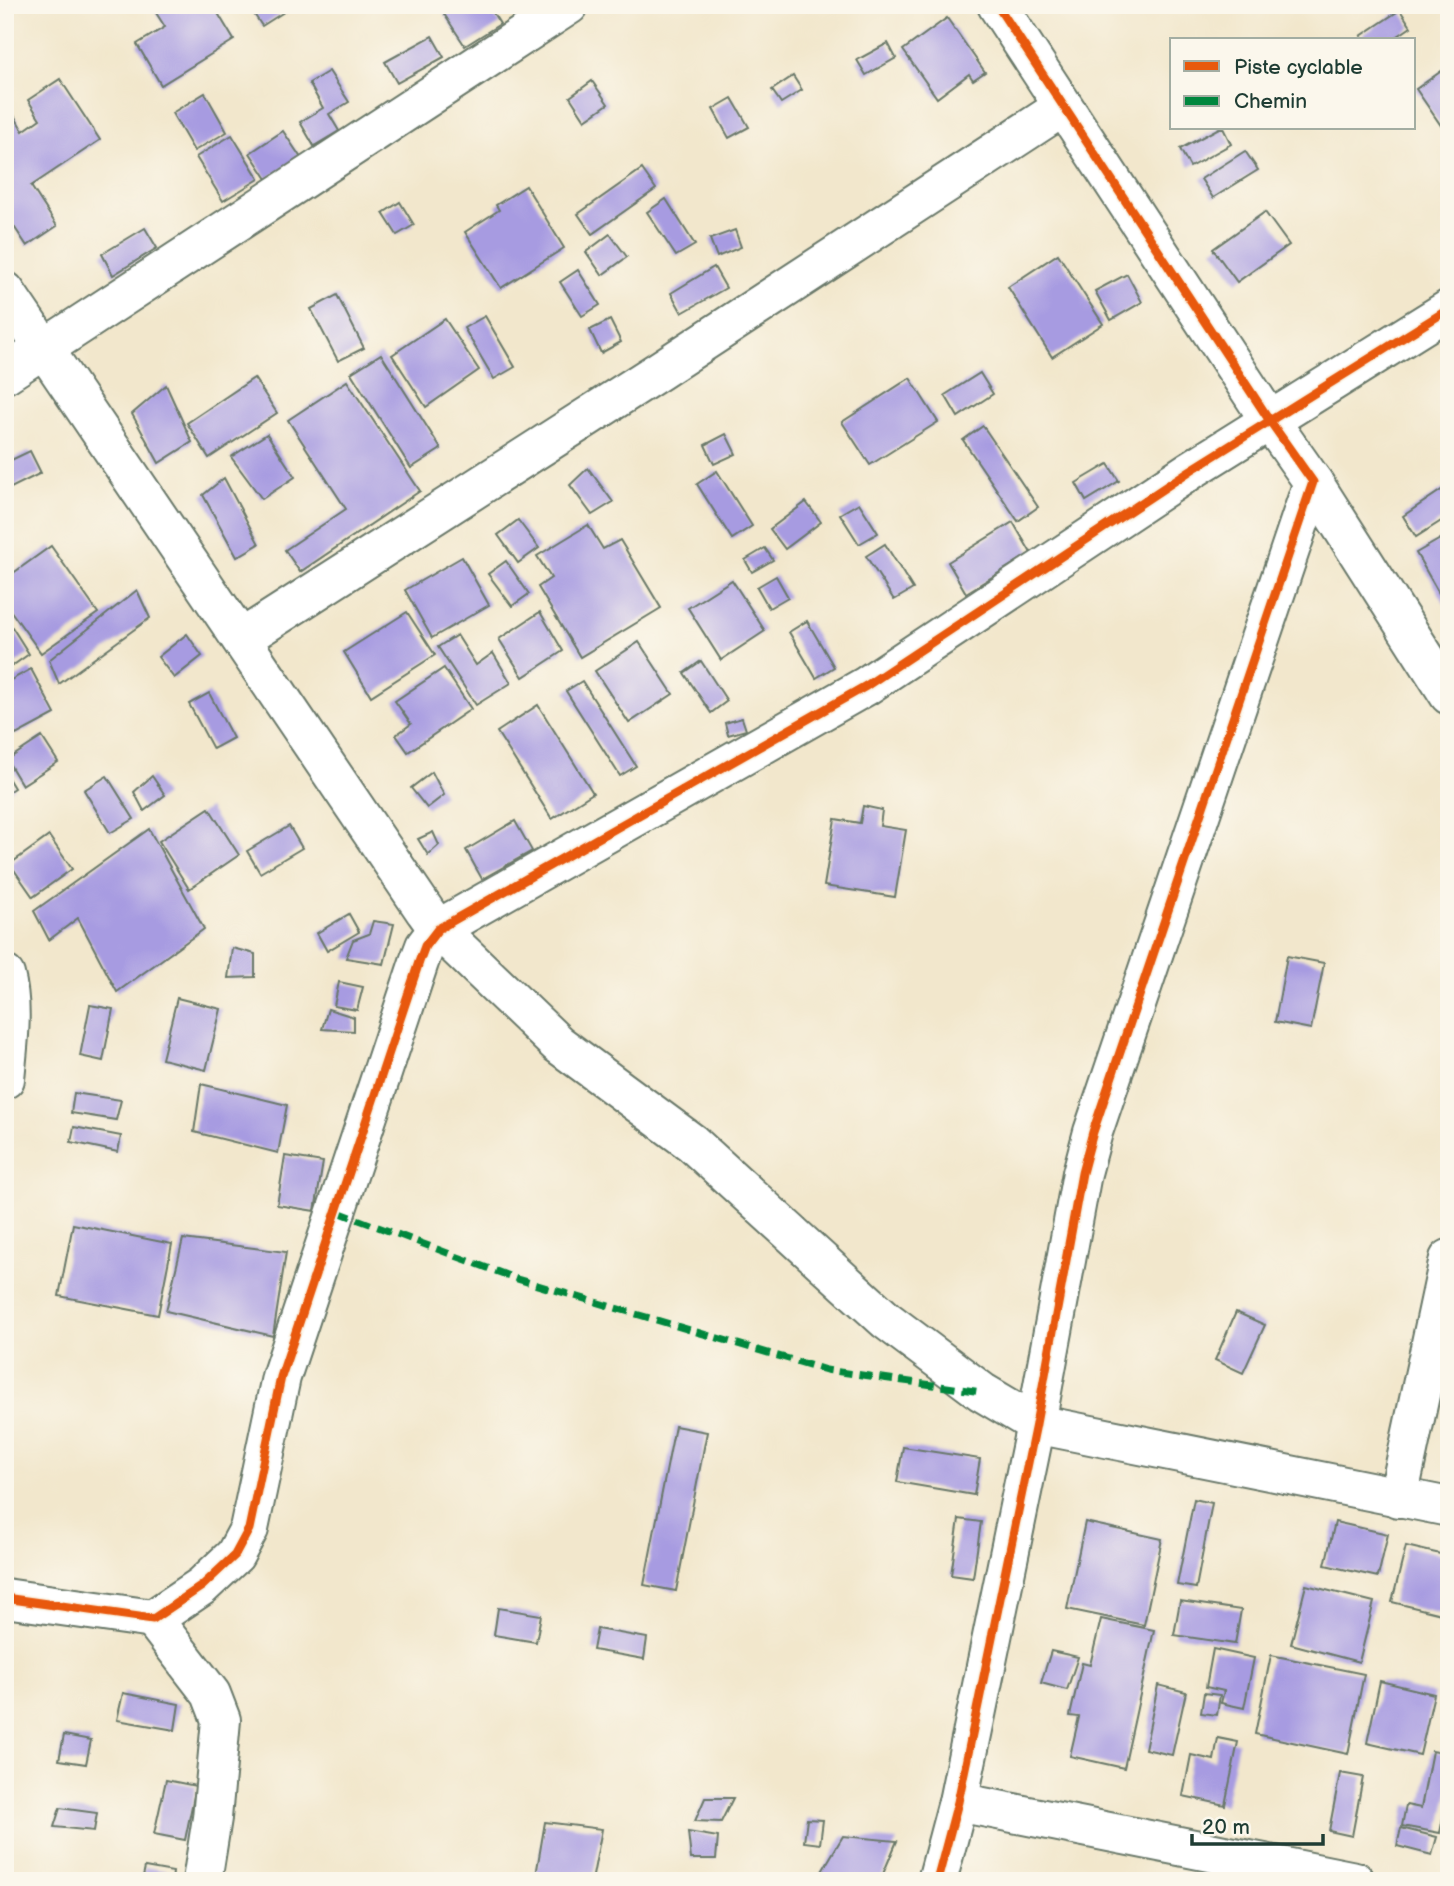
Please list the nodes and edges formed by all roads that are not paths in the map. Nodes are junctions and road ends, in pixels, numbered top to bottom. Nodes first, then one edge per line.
1 (569, 5) edge
2 (997, 5) edge
3 (1063, 107) junction
4 (5, 291) edge
5 (1449, 309) edge
6 (44, 349) junction
7 (5, 374) edge
8 (1270, 421) junction
9 (1313, 482) junction
10 (241, 639) junction
11 (1449, 695) edge
12 (438, 929) junction
13 (5, 975) edge
14 (5, 1079) edge
15 (1449, 1259) edge
16 (1036, 1424) junction
17 (1398, 1498) junction
18 (1449, 1507) edge
19 (5, 1598) edge
20 (153, 1619) junction
21 (958, 1802) junction
22 (212, 1818) junction
23 (202, 1881) edge
24 (231, 1881) edge
25 (937, 1881) edge
26 (1355, 1881) edge

1 - 6 street
2 - 3 street
3 - 8 street
3 - 10 street
4 - 6 street
5 - 8 street
6 - 7 street
6 - 10 street
8 - 9 street
8 - 12 street
9 - 11 street
9 - 16 street
10 - 12 street
12 - 16 street
12 - 20 street
13 - 14 street
15 - 17 street
16 - 17 street
16 - 21 street
17 - 18 street
19 - 20 street
20 - 22 street
21 - 25 street
21 - 26 street
22 - 23 street
22 - 24 street

